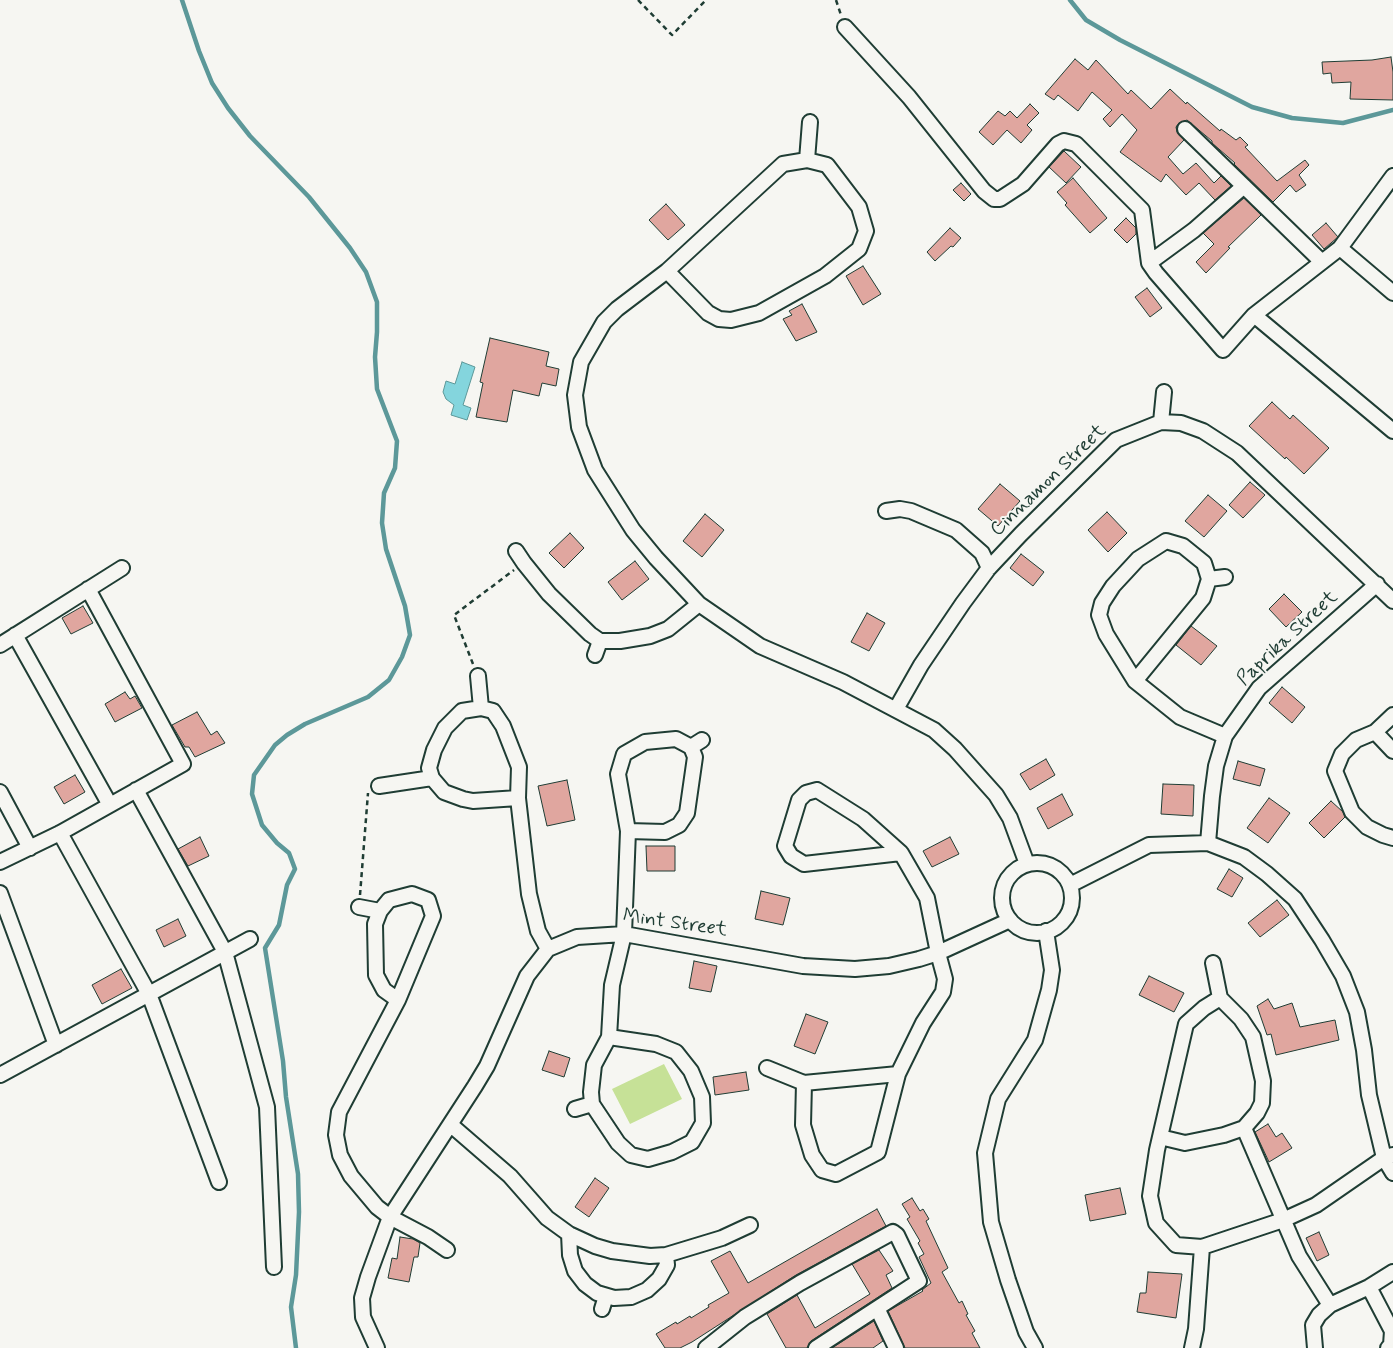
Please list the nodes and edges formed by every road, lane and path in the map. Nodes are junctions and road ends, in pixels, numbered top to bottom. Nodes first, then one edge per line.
1 (638, 0) edge
2 (706, 0) edge
3 (845, 27) dead end
4 (810, 122) dead end
5 (1185, 129) dead end
6 (807, 160) junction
7 (1393, 176) edge
8 (1244, 186) junction
9 (1340, 248) junction
10 (1322, 262) junction
11 (1149, 263) junction
12 (667, 270) junction
13 (1393, 293) edge
14 (1254, 315) junction
15 (1164, 392) dead end
16 (1161, 422) junction
17 (1393, 431) edge
18 (886, 511) dead end
19 (516, 551) dead end
20 (524, 563) junction
21 (122, 568) dead end
22 (989, 568) junction
23 (1225, 577) dead end
24 (1209, 579) junction
25 (1377, 584) junction
26 (88, 589) junction
27 (1393, 601) edge
28 (698, 604) junction
29 (15, 635) junction
30 (600, 641) junction
31 (0, 645) edge
32 (595, 655) dead end
33 (478, 676) joint
34 (1135, 681) junction
35 (481, 708) junction
36 (896, 709) junction
37 (1393, 715) edge
38 (1375, 732) junction
39 (1225, 736) junction
40 (1393, 750) edge
41 (432, 778) junction
42 (379, 786) joint
43 (136, 790) junction
44 (0, 792) edge
45 (518, 798) junction
46 (110, 805) junction
47 (628, 831) junction
48 (60, 833) junction
49 (1393, 838) edge
50 (1208, 843) junction
51 (30, 848) junction
52 (901, 854) junction
53 (0, 862) edge
54 (1027, 864) junction
55 (1070, 885) junction
56 (0, 893) edge
57 (359, 907) joint
58 (380, 911) junction
59 (1010, 920) junction
60 (6, 923) edge
61 (1046, 931) junction
62 (624, 934) junction
63 (250, 939) dead end
64 (548, 949) junction
65 (225, 952) junction
66 (938, 953) junction
67 (1213, 964) dead end
68 (149, 994) junction
69 (1220, 998) junction
70 (398, 1000) junction
71 (609, 1038) junction
72 (56, 1045) junction
73 (767, 1068) dead end
74 (898, 1074) junction
75 (0, 1076) edge
76 (804, 1083) junction
77 (592, 1104) junction
78 (575, 1109) dead end
79 (452, 1125) junction
80 (1244, 1128) junction
81 (1160, 1138) junction
82 (1389, 1156) edge
83 (1393, 1173) edge
84 (219, 1182) dead end
85 (390, 1217) junction
86 (1283, 1220) junction
87 (750, 1225) dead end
88 (569, 1234) junction
89 (1202, 1246) junction
90 (447, 1250) dead end
91 (666, 1255) junction
92 (274, 1267) dead end
93 (1393, 1272) edge
94 (1369, 1287) junction
95 (1330, 1305) junction
96 (878, 1310) junction
97 (1391, 1346) edge
98 (708, 1347) edge
99 (377, 1348) edge
100 (816, 1348) edge
101 (896, 1348) edge
102 (1035, 1348) edge
103 (1192, 1348) edge
104 (1315, 1348) edge

1 - 2 path
3 - 11 street
4 - 6 street
5 - 8 street
6 - 12 street
6 - 12 street
7 - 9 street
8 - 10 street
8 - 11 street
9 - 10 street
9 - 13 street
10 - 14 street
11 - 14 street
12 - 28 street
14 - 17 street
15 - 16 street
16 - 22 street, Cinnamon Street
16 - 25 street, Cinnamon Street
18 - 22 street
19 - 20 street
20 - 30 street
20 - 33 path
21 - 26 street
22 - 36 street, Cinnamon Street
23 - 24 street
24 - 34 street
24 - 34 street
25 - 27 street, Cinnamon Street
25 - 39 street, Paprika Street
26 - 29 street
26 - 43 street
28 - 30 street
28 - 36 street
29 - 31 street
29 - 46 street
30 - 32 street
33 - 35 street
34 - 39 street
35 - 41 street
35 - 45 street
36 - 54 street
37 - 38 street
38 - 40 street
38 - 49 street
39 - 50 street, Paprika Street
41 - 42 street
41 - 45 street
42 - 57 path
43 - 46 street
43 - 65 street
44 - 51 street
45 - 64 street
46 - 48 street
47 - 47 street
47 - 62 street
48 - 51 street
48 - 68 street
50 - 55 street
50 - 82 street
51 - 53 street
52 - 52 street
52 - 66 street
54 - 55 street
54 - 59 street
55 - 61 street
56 - 60 street
57 - 58 street
58 - 70 street
58 - 70 street
59 - 61 street
59 - 66 street, Mint Street
60 - 72 street
61 - 102 street
62 - 64 street, Mint Street
62 - 66 street, Mint Street
62 - 71 street
63 - 65 street
64 - 79 street, Mint Street
65 - 68 street
65 - 92 street
66 - 74 street
67 - 69 street
68 - 72 street
68 - 84 street
69 - 80 street
69 - 81 street
70 - 85 street
71 - 77 street
71 - 77 street
72 - 75 street
73 - 76 street
74 - 76 street
74 - 76 street
77 - 78 street
79 - 85 street, Mint Street
79 - 88 street
80 - 81 street
80 - 86 street
81 - 89 street
82 - 83 street
82 - 86 street
85 - 90 street
85 - 99 street, Mint Street
86 - 89 street
86 - 95 street
87 - 91 street
88 - 91 street
88 - 91 street
89 - 103 street
93 - 94 street
94 - 95 street
94 - 97 street
95 - 104 street
96 - 98 street
96 - 100 street
96 - 101 street

